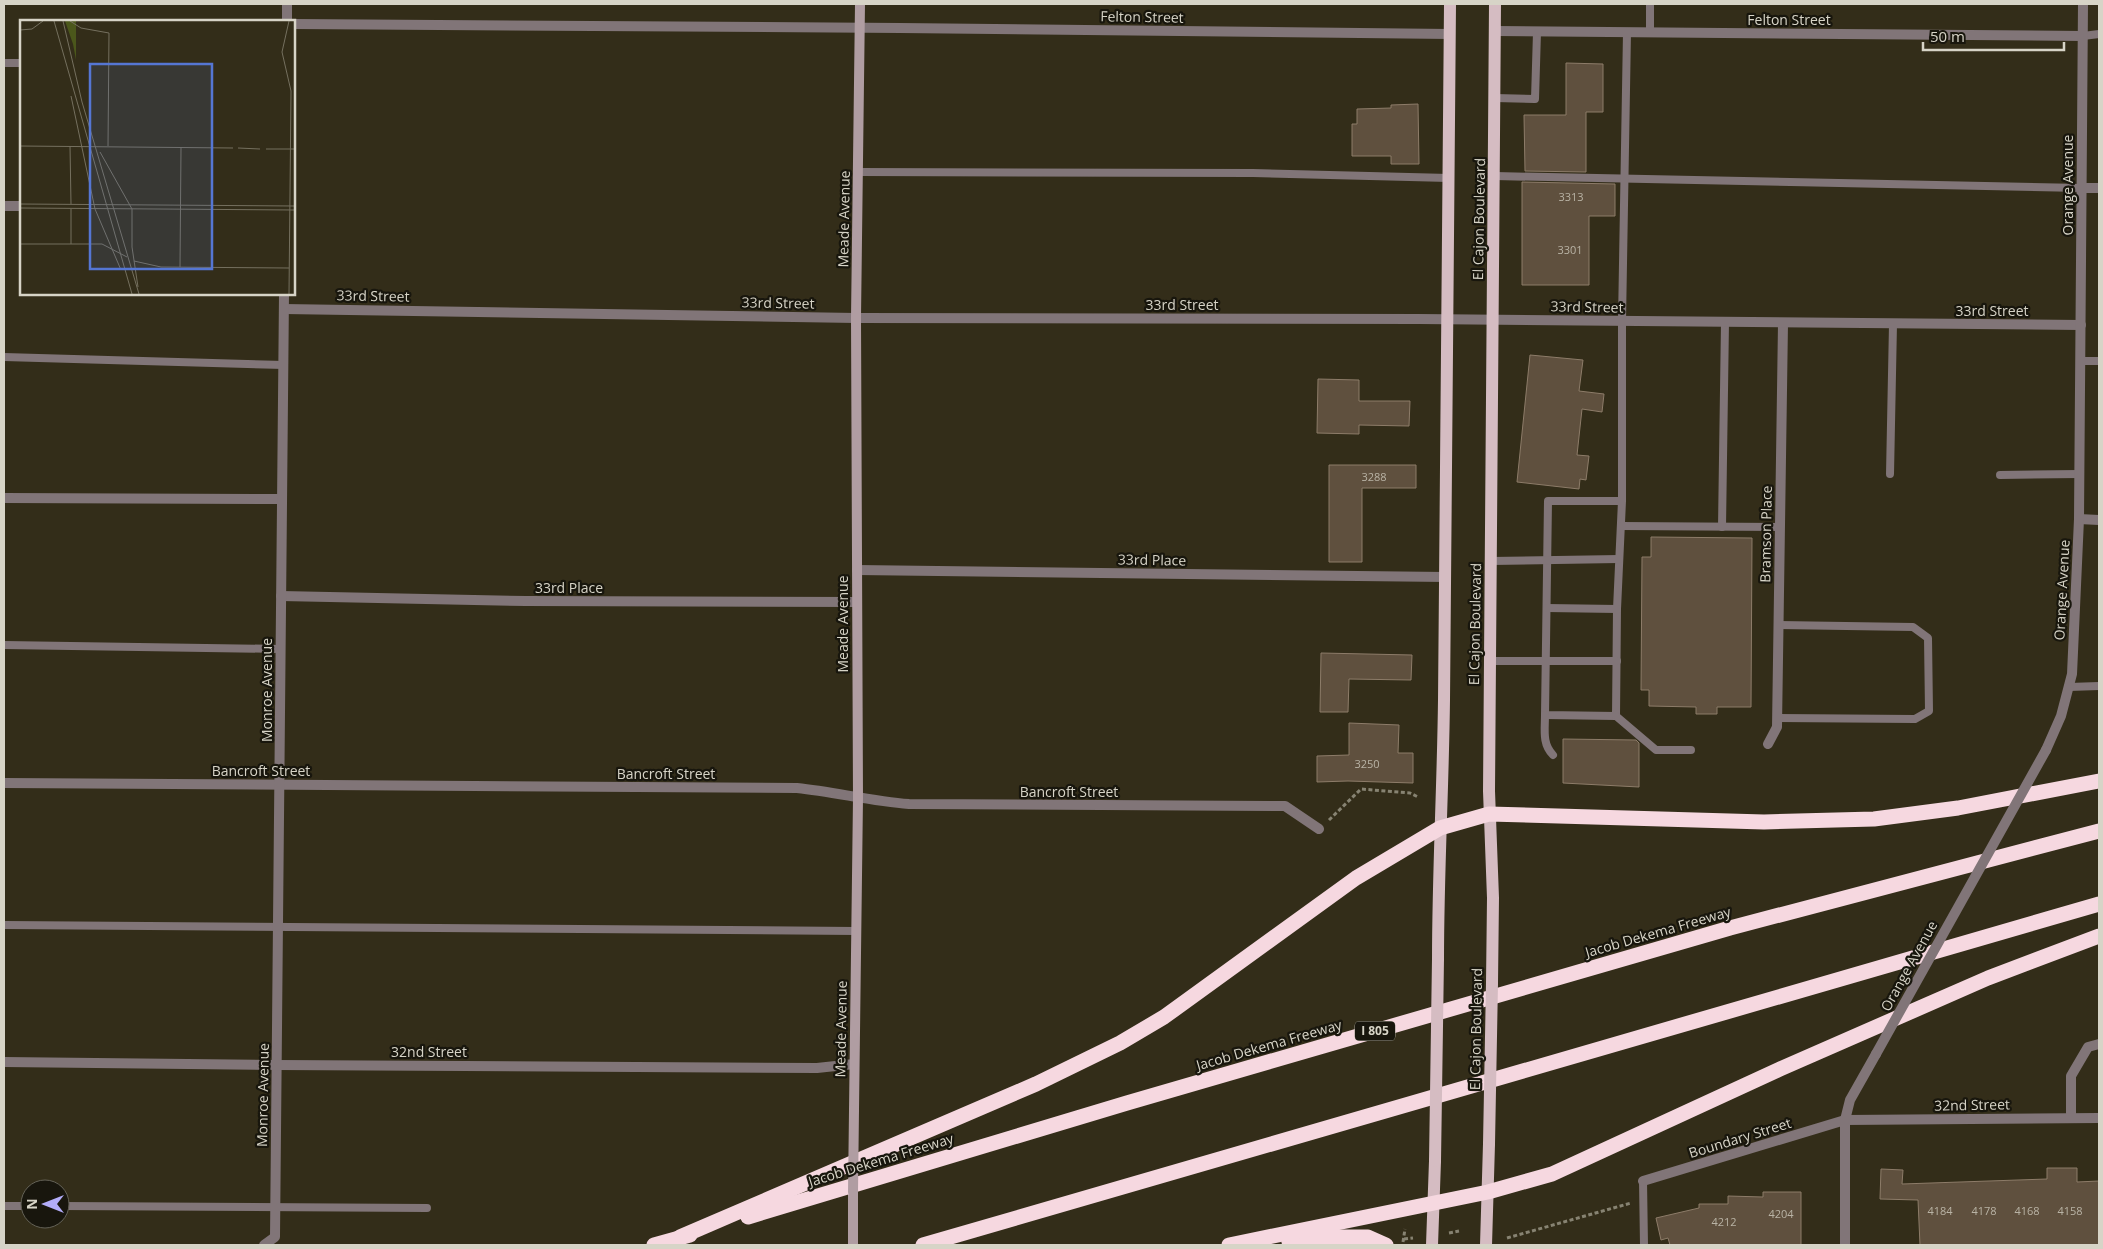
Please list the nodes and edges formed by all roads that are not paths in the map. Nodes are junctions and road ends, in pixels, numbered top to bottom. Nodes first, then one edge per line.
1 (287, 4) edge
2 (860, 4) edge
3 (1450, 4) edge
4 (1495, 4) edge
5 (1650, 4) edge
6 (2083, 4) edge
7 (287, 20) edge
8 (295, 24) edge
9 (860, 28) junction
10 (1495, 31) junction
11 (1537, 32) junction
12 (1627, 32) junction
13 (1650, 33) junction
14 (1450, 34) junction
15 (2099, 34) edge
16 (2083, 36) junction
17 (4, 63) edge
18 (20, 63) edge
19 (1495, 98) junction
20 (858, 172) junction
21 (1495, 176) junction
22 (1624, 177) junction
23 (1449, 178) junction
24 (2082, 188) junction
25 (2099, 188) edge
26 (4, 206) edge
27 (20, 206) edge
28 (284, 295) edge
29 (284, 309) junction
30 (856, 318) junction
31 (1447, 320) junction
32 (1493, 320) junction
33 (1622, 321) junction
34 (1725, 322) junction
35 (1783, 323) junction
36 (1893, 324) junction
37 (2080, 325) junction
38 (4, 357) edge
39 (2080, 361) junction
40 (2099, 361) edge
41 (284, 365) junction
42 (1890, 474) dead end
43 (2080, 474) junction
44 (2000, 475) dead end
45 (4, 498) edge
46 (282, 499) junction
47 (1622, 501) junction
48 (2079, 519) junction
49 (2099, 520) edge
50 (1621, 526) junction
51 (1722, 527) junction
52 (1780, 527) junction
53 (1547, 559) junction
54 (1619, 559) junction
55 (1491, 561) junction
56 (857, 570) junction
57 (1446, 577) junction
58 (281, 596) junction
59 (856, 602) junction
60 (1547, 608) junction
61 (1617, 609) junction
62 (1779, 625) junction
63 (4, 645) edge
64 (281, 649) junction
65 (1490, 660) junction
66 (1546, 661) junction
67 (1617, 661) junction
68 (2099, 686) edge
69 (2069, 687) junction
70 (1545, 715) junction
71 (1616, 716) junction
72 (1777, 718) junction
73 (1768, 744) dead end
74 (1691, 750) dead end
75 (1552, 755) dead end
76 (2099, 781) edge
77 (4, 783) edge
78 (280, 785) junction
79 (858, 798) junction
80 (1489, 814) junction
81 (1440, 828) junction
82 (1319, 829) road end
83 (2099, 831) edge
84 (2099, 904) edge
85 (4, 925) edge
86 (278, 926) junction
87 (856, 931) junction
88 (2099, 936) edge
89 (2099, 1044) edge
90 (4, 1062) edge
91 (854, 1064) junction
92 (277, 1065) junction
93 (2071, 1118) junction
94 (2099, 1118) edge
95 (1845, 1120) junction
96 (1643, 1181) joint
97 (1488, 1192) junction
98 (1433, 1204) junction
99 (4, 1206) edge
100 (20, 1206) edge
101 (70, 1206) edge
102 (427, 1208) dead end
103 (276, 1209) junction
104 (680, 1237) junction
105 (264, 1245) edge
106 (654, 1245) edge
107 (853, 1245) edge
108 (923, 1245) edge
109 (1229, 1245) edge
110 (1251, 1245) edge
111 (1386, 1245) edge
112 (1432, 1245) edge
113 (1486, 1245) edge
114 (1644, 1245) edge
115 (1846, 1245) edge

1 - 7 street
2 - 9 main road, Meade Avenue
3 - 14 main road
4 - 10 main road, El Cajon Boulevard
5 - 13 lane
6 - 16 street, Orange Avenue
8 - 9 street, Felton Street
9 - 14 street, Felton Street
9 - 20 main road, Meade Avenue
10 - 11 street, Felton Street
10 - 19 main road, El Cajon Boulevard
11 - 12 street, Felton Street
11 - 19 lane
12 - 13 street, Felton Street
12 - 22 lane
13 - 16 street, Felton Street
14 - 23 main road
15 - 16 lane
16 - 24 street, Orange Avenue
17 - 18 lane
19 - 21 main road, El Cajon Boulevard
20 - 23 lane
20 - 30 main road, Meade Avenue
21 - 22 lane
21 - 32 main road, El Cajon Boulevard
22 - 24 lane
22 - 33 lane
23 - 31 main road
24 - 25 street
24 - 37 street, Orange Avenue
26 - 27 street
28 - 29 street, Monroe Avenue
29 - 30 street, 33rd Street
29 - 41 street, Monroe Avenue
30 - 31 street, 33rd Street
30 - 56 main road, Meade Avenue
31 - 32 street, 33rd Street
31 - 57 main road
32 - 33 street, 33rd Street
32 - 55 main road, El Cajon Boulevard
33 - 34 street, 33rd Street
33 - 47 lane
34 - 35 street, 33rd Street
34 - 51 lane
35 - 36 street, 33rd Street
35 - 52 street, Bramson Place
36 - 37 street, 33rd Street
36 - 42 lane
37 - 39 street, Orange Avenue
38 - 41 lane
39 - 40 lane
39 - 43 street, Orange Avenue
41 - 46 street, Monroe Avenue
43 - 44 lane
43 - 48 street, Orange Avenue
45 - 46 street
46 - 58 street, Monroe Avenue
47 - 50 lane
47 - 53 lane
48 - 49 street
48 - 69 street, Orange Avenue
50 - 51 lane
50 - 54 lane
51 - 52 lane
52 - 62 street, Bramson Place
53 - 54 lane
53 - 55 lane
53 - 60 lane
54 - 61 lane
55 - 65 main road, El Cajon Boulevard
56 - 57 street, 33rd Place
56 - 59 main road, Meade Avenue
57 - 81 main road
58 - 59 street, 33rd Place
58 - 64 street, Monroe Avenue
59 - 79 main road, Meade Avenue
60 - 61 lane
60 - 66 lane
61 - 67 lane
62 - 72 street, Bramson Place
62 - 72 lane
63 - 64 lane
64 - 78 street, Monroe Avenue
65 - 66 lane
65 - 80 main road, El Cajon Boulevard
66 - 67 lane
66 - 70 lane
67 - 71 lane
68 - 69 lane
69 - 95 street, Orange Avenue, bridge
70 - 71 lane
70 - 75 lane
71 - 74 lane
72 - 73 street, Bramson Place
76 - 80 highway
77 - 78 street, Bancroft Street
78 - 79 street, Bancroft Street
78 - 86 street, Monroe Avenue
79 - 82 street, Bancroft Street
79 - 87 main road, Meade Avenue
80 - 81 highway
80 - 97 main road, El Cajon Boulevard, bridge
81 - 98 main road, bridge
81 - 104 highway
83 - 104 highway, Jacob Dekema Freeway / I 805
84 - 108 highway
85 - 86 lane
86 - 87 lane
86 - 92 street, Monroe Avenue
87 - 91 main road, Meade Avenue
88 - 97 highway
89 - 93 street
90 - 92 street, 32nd Street
91 - 92 street, 32nd Street
91 - 107 main road, Meade Avenue, bridge
92 - 103 street, Monroe Avenue
93 - 94 street, 32nd Street
93 - 95 street, 32nd Street
95 - 96 street, Boundary Street
95 - 115 street, Orange Avenue
96 - 114 lane
97 - 98 highway
97 - 113 main road, El Cajon Boulevard
98 - 109 highway
98 - 112 main road
99 - 100 lane
101 - 103 lane
102 - 103 lane
103 - 105 street, Monroe Avenue
104 - 106 highway, Jacob Dekema Freeway / I 805
110 - 111 highway

